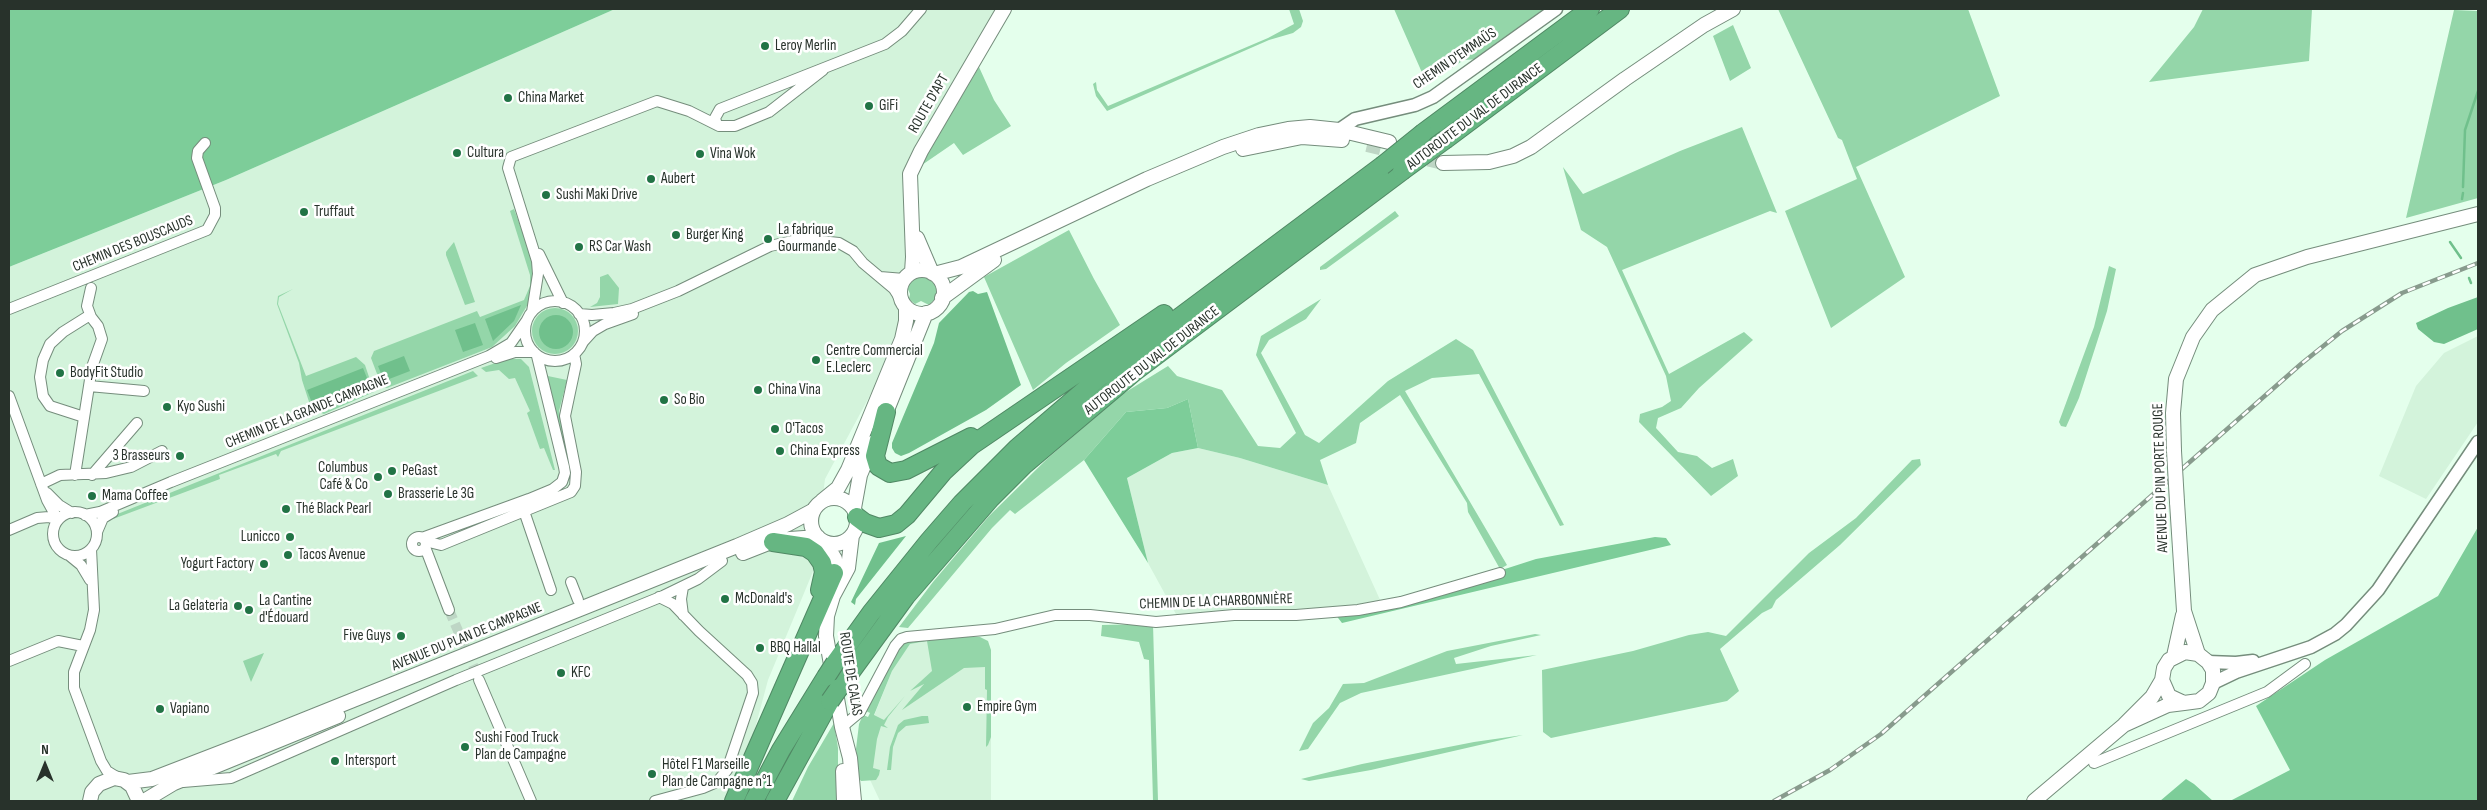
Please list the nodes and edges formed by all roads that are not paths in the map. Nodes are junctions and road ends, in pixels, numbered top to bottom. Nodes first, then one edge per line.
1 (921, 9) edge
2 (1004, 9) edge
3 (1556, 9) edge
4 (1590, 9) edge
5 (1620, 9) edge
6 (1733, 9) edge
7 (823, 70) junction
8 (760, 93) junction
9 (772, 108) junction
10 (720, 109) junction
11 (1393, 110) junction
12 (689, 111) junction
13 (717, 124) junction
14 (1339, 130) junction
15 (1363, 140) junction
16 (1389, 142) dead end
17 (205, 143) dead end
18 (1445, 160) tunnel mouth
19 (1376, 170) junction
20 (1147, 179) junction
21 (2478, 214) edge
22 (912, 223) junction
23 (528, 230) junction
24 (1037, 232) junction
25 (862, 263) junction
26 (933, 273) junction
27 (878, 276) junction
28 (908, 276) junction
29 (91, 288) dead end
30 (942, 298) junction
31 (563, 303) junction
32 (904, 303) junction
33 (9, 309) edge
34 (926, 313) junction
35 (579, 314) junction
36 (90, 315) junction
37 (529, 316) junction
38 (582, 342) junction
39 (535, 354) junction
40 (574, 354) junction
41 (89, 386) junction
42 (144, 391) dead end
43 (1050, 392) junction
44 (9, 396) edge
45 (886, 412) junction
46 (84, 417) junction
47 (137, 423) dead end
48 (2478, 442) edge
49 (162, 451) dead end
50 (75, 475) junction
51 (92, 475) junction
52 (42, 486) junction
53 (818, 505) junction
54 (524, 511) junction
55 (72, 513) junction
56 (855, 513) junction
57 (85, 515) junction
58 (33, 520) junction
59 (58, 520) junction
60 (9, 530) edge
61 (97, 532) junction
62 (53, 535) junction
63 (852, 535) junction
64 (822, 540) junction
65 (773, 542) junction
66 (424, 547) junction
67 (91, 549) junction
68 (70, 556) junction
69 (722, 561) junction
70 (834, 573) junction
71 (1500, 573) dead end
72 (571, 582) dead end
73 (92, 586) junction
74 (683, 587) junction
75 (551, 590) dead end
76 (833, 596) junction
77 (659, 597) junction
78 (578, 600) dead end
79 (449, 610) tunnel mouth
80 (2184, 611) junction
81 (816, 612) junction
82 (683, 616) junction
83 (83, 646) junction
84 (2174, 656) junction
85 (2283, 657) junction
86 (2203, 658) junction
87 (9, 661) edge
88 (2305, 664) dead end
89 (479, 680) tunnel mouth
90 (2162, 680) junction
91 (2213, 683) junction
92 (835, 695) junction
93 (2191, 702) junction
94 (2206, 719) junction
95 (2124, 726) junction
96 (94, 747) junction
97 (2094, 763) dead end
98 (124, 780) junction
99 (174, 783) junction
100 (91, 797) edge
101 (528, 798) edge
102 (139, 801) edge
103 (144, 801) edge
104 (655, 801) edge
105 (734, 801) edge
106 (754, 801) edge
107 (775, 801) edge
108 (786, 801) edge
109 (844, 801) edge
110 (854, 801) edge
111 (2034, 801) edge

1 - 7 street
2 - 22 main road, ROUTE D'APT
3 - 11 street, CHEMIN D'EMMAÜS
4 - 19 highway, AUTOROUTE DU VAL DE DURANCE, bridge
5 - 92 highway, AUTOROUTE DU VAL DE DURANCE, bridge
6 - 18 main road
7 - 8 street
7 - 9 street
8 - 9 street
8 - 10 street
9 - 13 street
10 - 12 street
10 - 13 street
11 - 14 street
11 - 15 street
12 - 13 street
12 - 23 street
14 - 15 main road
14 - 20 main road
15 - 16 main road
15 - 20 main road
17 - 33 street, CHEMIN DES BOUSCAUDS
19 - 43 highway
19 - 92 highway, AUTOROUTE DU VAL DE DURANCE
20 - 24 main road
21 - 80 main road, AVENUE DU PIN PORTE ROUGE, bridge
22 - 26 main road, ROUTE D'APT
22 - 28 main road, ROUTE D'APT
23 - 31 street
23 - 37 street
24 - 26 main road
24 - 30 main road
25 - 27 street
25 - 35 street
25 - 38 street
26 - 28 main road
26 - 30 main road
27 - 28 street
27 - 32 street
28 - 32 main road
29 - 36 street
30 - 34 main road
31 - 35 street
31 - 37 street
32 - 34 main road
32 - 53 main road
34 - 45 main road
35 - 38 street
36 - 41 street
36 - 46 street
37 - 39 street
37 - 57 street, CHEMIN DE LA GRANDE CAMPAGNE
38 - 40 street
39 - 40 street
39 - 61 street, CHEMIN DE LA GRANDE CAMPAGNE
39 - 66 street
40 - 54 street
41 - 42 street
41 - 46 street
43 - 45 highway
43 - 56 highway
44 - 52 street
45 - 56 main road
46 - 50 street
47 - 51 street
48 - 85 street
49 - 51 street
50 - 51 street
50 - 52 street
52 - 55 street
52 - 58 street
52 - 59 street
53 - 56 main road
53 - 64 main road
53 - 98 main road, AVENUE DU PLAN DE CAMPAGNE
54 - 66 street
54 - 75 street
55 - 57 street
55 - 59 street
56 - 63 main road
57 - 61 street
58 - 59 street
58 - 60 street
58 - 62 street
59 - 62 street
61 - 67 street
62 - 68 street
63 - 64 main road
63 - 76 main road, ROUTE DE CALAS
64 - 65 main road, AVENUE DU PLAN DE CAMPAGNE
64 - 70 main road, ROUTE DE CALAS
65 - 69 main road, AVENUE DU PLAN DE CAMPAGNE
65 - 81 highway
66 - 79 street
67 - 68 street
67 - 73 street
68 - 73 street
69 - 74 street
69 - 99 main road, AVENUE DU PLAN DE CAMPAGNE
70 - 76 main road, ROUTE DE CALAS
70 - 81 highway
71 - 92 street, CHEMIN DE LA CHARBONNIÈRE
72 - 78 street
73 - 83 street
74 - 77 street
74 - 82 street
76 - 92 main road, ROUTE DE CALAS
77 - 82 street
77 - 99 street
80 - 84 main road, AVENUE DU PIN PORTE ROUGE
80 - 86 main road, AVENUE DU PIN PORTE ROUGE
81 - 105 highway
82 - 104 street
83 - 87 street
83 - 96 street
84 - 86 main road
84 - 90 main road
85 - 86 street
85 - 91 street
86 - 91 main road
88 - 94 street
89 - 101 street
90 - 93 main road
90 - 95 main road
91 - 93 main road
92 - 106 highway, AUTOROUTE DU VAL DE DURANCE
92 - 107 highway, AUTOROUTE DU VAL DE DURANCE
92 - 108 highway
92 - 109 main road, ROUTE DE CALAS
92 - 110 main road, ROUTE DE CALAS
93 - 94 street
93 - 95 main road
94 - 97 street
95 - 111 main road
96 - 98 street
96 - 100 street
98 - 100 main road, AVENUE DU PLAN DE CAMPAGNE
98 - 102 main road
99 - 103 main road, AVENUE DU PLAN DE CAMPAGNE

